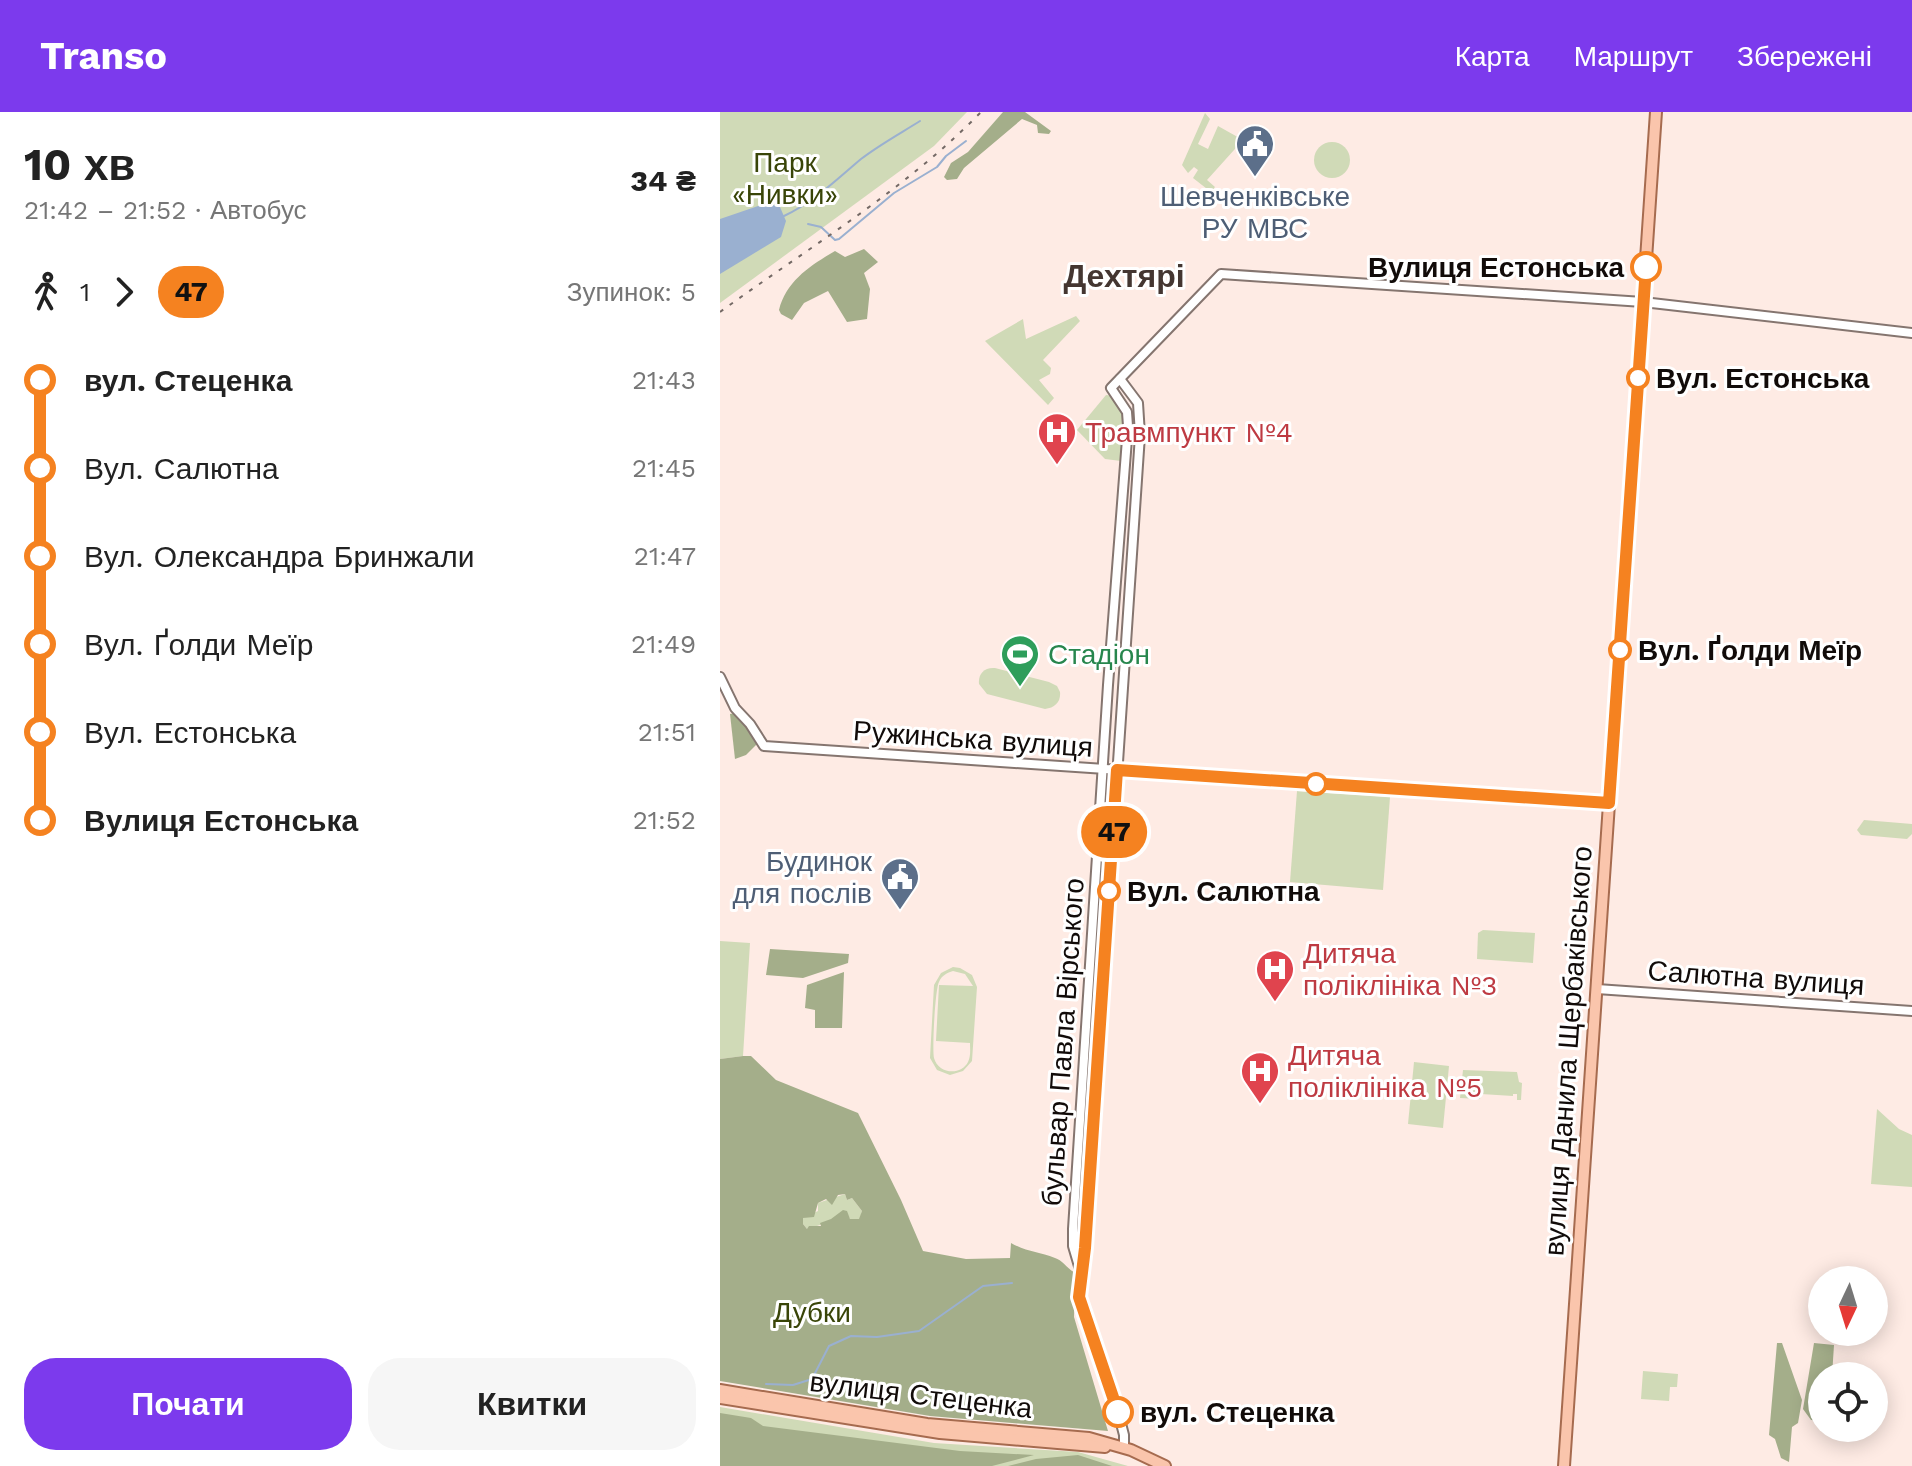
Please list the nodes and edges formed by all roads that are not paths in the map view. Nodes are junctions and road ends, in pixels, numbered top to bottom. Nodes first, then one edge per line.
1 (1656, 112) edge
2 (1643, 302) junction
3 (1912, 333) edge
4 (1120, 379) junction
5 (720, 677) edge
6 (1103, 769) junction
7 (1117, 770) junction
8 (1609, 803) junction
9 (1597, 989) junction
10 (1912, 1011) edge
11 (1081, 1273) junction
12 (720, 1390) edge
13 (720, 1398) edge
14 (1120, 1447) junction
15 (1165, 1466) edge
16 (1564, 1466) edge

1 - 2 main road, вулиця Данила Щербаківського
2 - 3 street
2 - 4 street
2 - 8 main road, вулиця Данила Щербаківського
4 - 6 street, бульвар Павла Вірського
4 - 7 street, бульвар Павла Вірського
5 - 6 street, Ружинська вулиця
6 - 7 street, Ружинська вулиця
6 - 11 street, бульвар Павла Вірського
7 - 8 street, Ружинська вулиця
7 - 11 street, бульвар Павла Вірського
8 - 9 main road, вулиця Данила Щербаківського
9 - 10 street, Салютна вулиця
9 - 16 main road, вулиця Данила Щербаківського
11 - 14 street, бульвар Павла Вірського
12 - 14 main road, вулиця Стеценка
13 - 14 main road, вулиця Стеценка
14 - 15 main road, вулиця Стеценка

